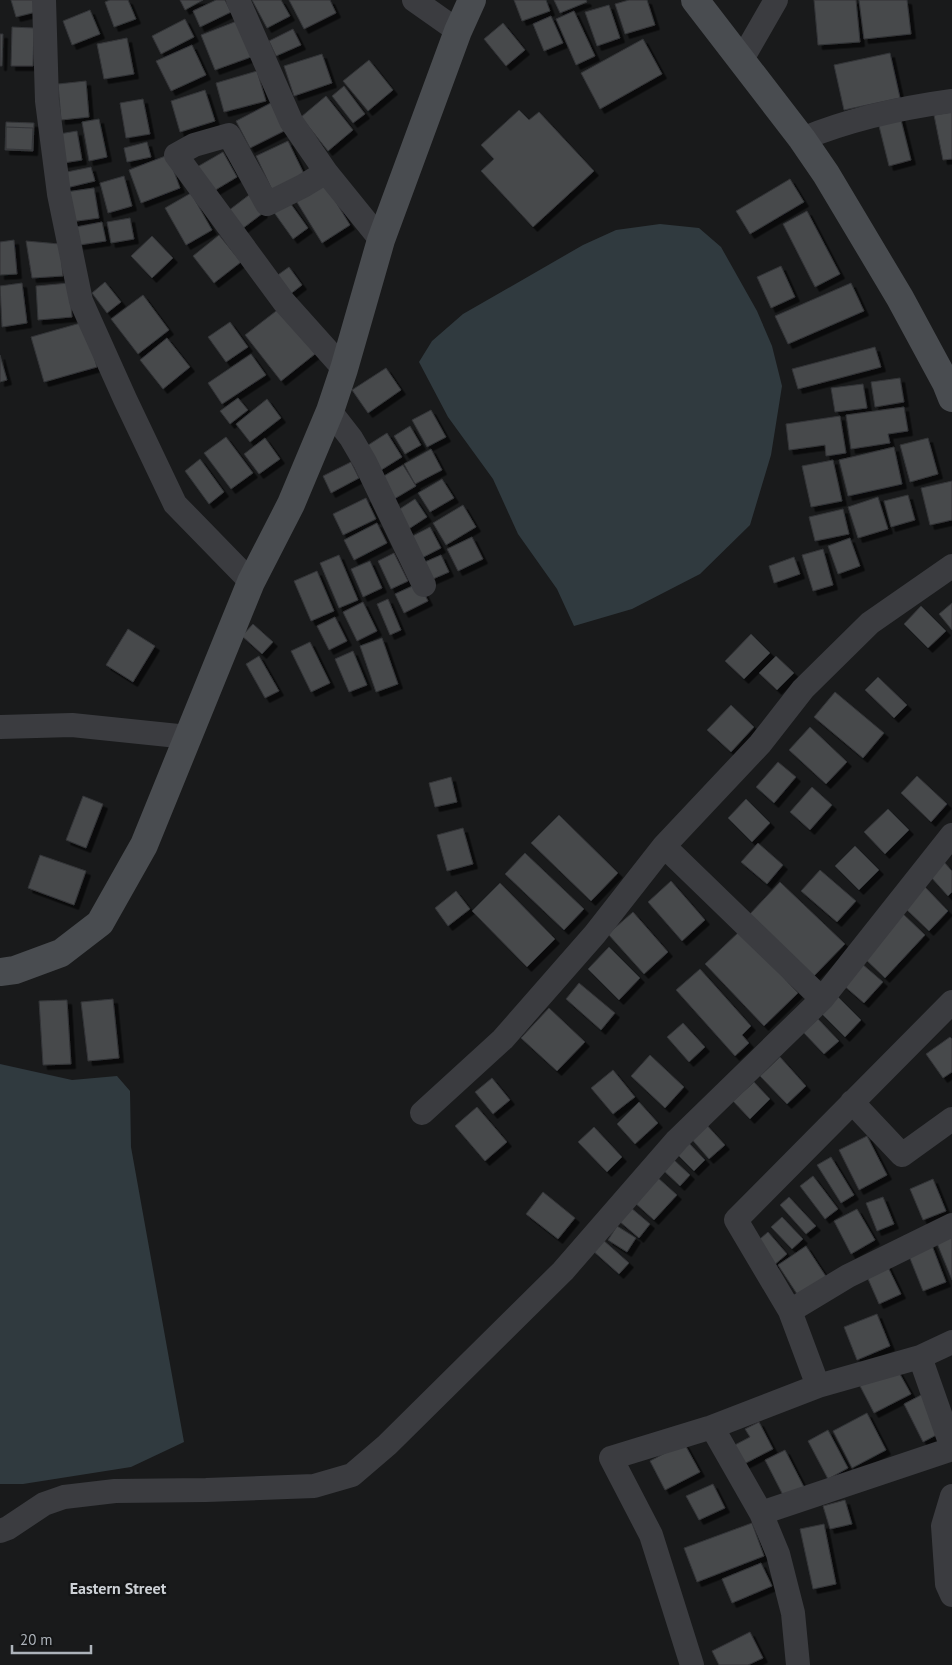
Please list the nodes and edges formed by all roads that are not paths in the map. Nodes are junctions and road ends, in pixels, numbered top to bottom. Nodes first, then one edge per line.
1 (44, 0) edge
2 (238, 0) edge
3 (414, 0) edge
4 (472, 0) edge
5 (695, 0) edge
6 (776, 0) edge
7 (458, 31) junction
8 (741, 61) junction
9 (952, 100) edge
10 (802, 139) junction
11 (326, 172) junction
12 (381, 240) junction
13 (344, 369) junction
14 (950, 387) edge
15 (330, 411) junction
16 (952, 566) edge
17 (250, 582) junction
18 (424, 585) dead end
19 (0, 727) edge
20 (188, 737) junction
21 (952, 835) edge
22 (664, 846) junction
23 (0, 972) edge
24 (822, 998) junction
25 (952, 1002) edge
26 (852, 1102) junction
27 (422, 1113) dead end
28 (952, 1119) edge
29 (952, 1225) edge
30 (790, 1311) junction
31 (952, 1342) edge
32 (920, 1357) junction
33 (818, 1386) junction
34 (712, 1426) junction
35 (952, 1449) edge
36 (952, 1496) edge
37 (761, 1513) junction
38 (0, 1531) edge
39 (952, 1595) edge
40 (692, 1665) edge
41 (798, 1665) edge

1 - 17 street
2 - 11 street
3 - 7 street
4 - 7 main road
5 - 8 main road
6 - 8 street
7 - 12 main road
8 - 10 main road
9 - 10 street
10 - 14 main road
11 - 12 street
11 - 13 street
12 - 13 main road
13 - 15 main road
15 - 17 main road
15 - 18 street
16 - 22 street
17 - 20 main road
19 - 20 street
20 - 23 main road
21 - 24 street
22 - 24 street
22 - 27 street
24 - 38 street
25 - 26 street
26 - 28 street
26 - 30 street
29 - 30 street
30 - 33 street
31 - 32 street
32 - 33 street
32 - 35 street
33 - 34 street
34 - 37 street
34 - 40 street
35 - 37 street
36 - 39 street
37 - 41 street

